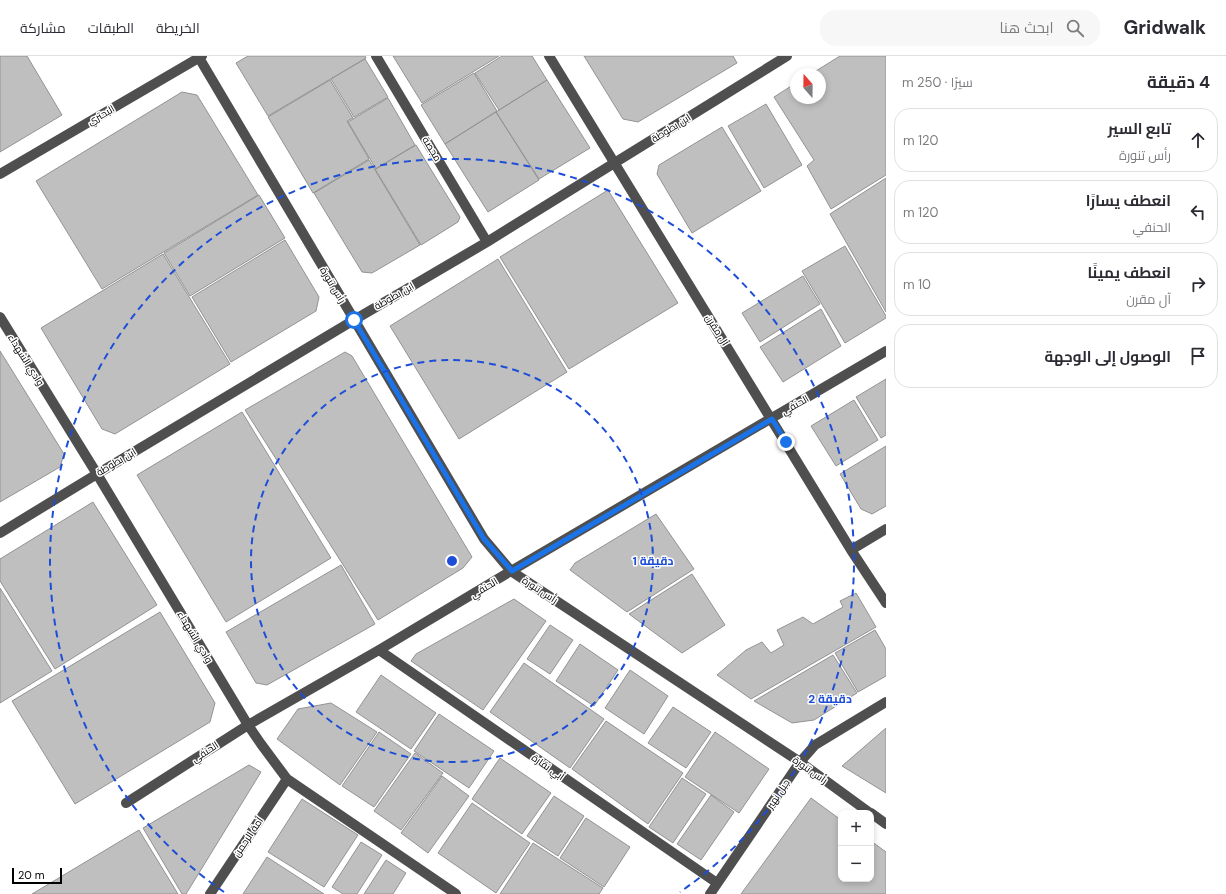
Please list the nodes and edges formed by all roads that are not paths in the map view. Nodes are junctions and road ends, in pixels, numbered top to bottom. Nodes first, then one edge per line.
1 (376, 56) edge
2 (549, 56) edge
3 (787, 56) edge
4 (200, 57) edge
5 (614, 163) junction
6 (0, 174) edge
7 (487, 242) junction
8 (0, 316) edge
9 (354, 320) junction
10 (886, 352) edge
11 (772, 419) junction
12 (97, 474) junction
13 (886, 529) edge
14 (0, 533) edge
15 (852, 550) junction
16 (512, 571) junction
17 (886, 603) edge
18 (379, 650) junction
19 (886, 702) edge
20 (248, 725) junction
21 (800, 762) junction
22 (287, 779) junction
23 (126, 803) dead end
24 (867, 810) edge
25 (874, 815) edge
26 (886, 824) edge
27 (717, 883) junction
28 (210, 894) edge
29 (456, 894) edge
30 (710, 894) edge

1 - 7 street, مجصة
2 - 5 street, آل مقرن
3 - 5 street, ابن بطوطة
4 - 6 street, البحتري
4 - 9 street, رأس تنورة
5 - 7 street, ابن بطوطة
5 - 11 street, آل مقرن
7 - 9 street, ابن بطوطة
8 - 12 street, وادي الشهداء
9 - 12 street, ابن بطوطة
9 - 16 street, رأس تنورة
10 - 11 street, الحنفي
11 - 15 street, آل مقرن
11 - 16 street, الحنفي
12 - 14 street, ابن بطوطة
12 - 20 street, وادي الشهداء
13 - 15 street
15 - 17 street, آل مقرن
16 - 18 street, الحنفي
16 - 21 street, رأس تنورة
18 - 20 street, الحنفي
18 - 27 street, أبي نقارة
19 - 21 street, جبل نهير
20 - 22 street, وادي الشهداء
20 - 23 street, الحنفي
21 - 24 street, رأس تنورة
21 - 27 street, جبل نهير
22 - 28 street, أمة الرحمن
22 - 29 street, وادي الشهداء
25 - 26 street, رأس تنورة
27 - 30 street, جبل نهير

